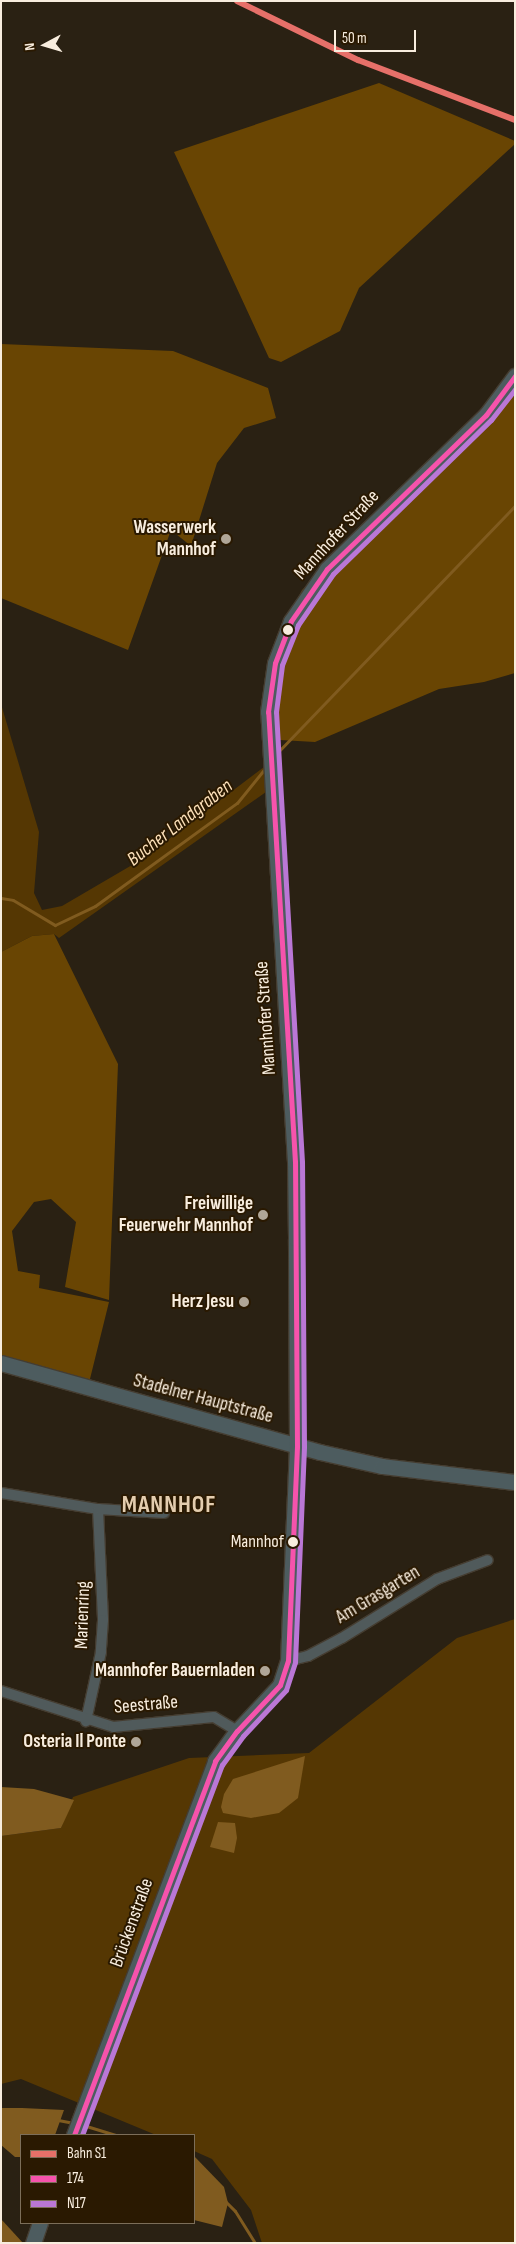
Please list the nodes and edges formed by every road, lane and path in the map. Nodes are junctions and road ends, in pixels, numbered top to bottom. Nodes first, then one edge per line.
1 (515, 376) edge
2 (1, 1363) edge
3 (297, 1446) junction
4 (515, 1482) edge
5 (1, 1493) edge
6 (98, 1509) junction
7 (164, 1513) dead end
8 (488, 1560) dead end
9 (288, 1662) junction
10 (1, 1692) edge
11 (86, 1721) junction
12 (237, 1731) junction
13 (74, 2134) edge
14 (40, 2224) edge
15 (33, 2241) edge

1 - 3 main road, Mannhofer Straße
2 - 3 main road, Stadelner Hauptstraße
3 - 4 main road, Stadelner Hauptstraße
3 - 9 main road, Mannhofer Straße
5 - 6 street
6 - 7 street
6 - 11 street, Marienring
8 - 9 street, Am Grasgarten
9 - 12 main road, Mannhofer Straße
10 - 11 street, Seestraße
11 - 12 street, Seestraße
12 - 13 main road, Brückenstraße
14 - 15 main road

